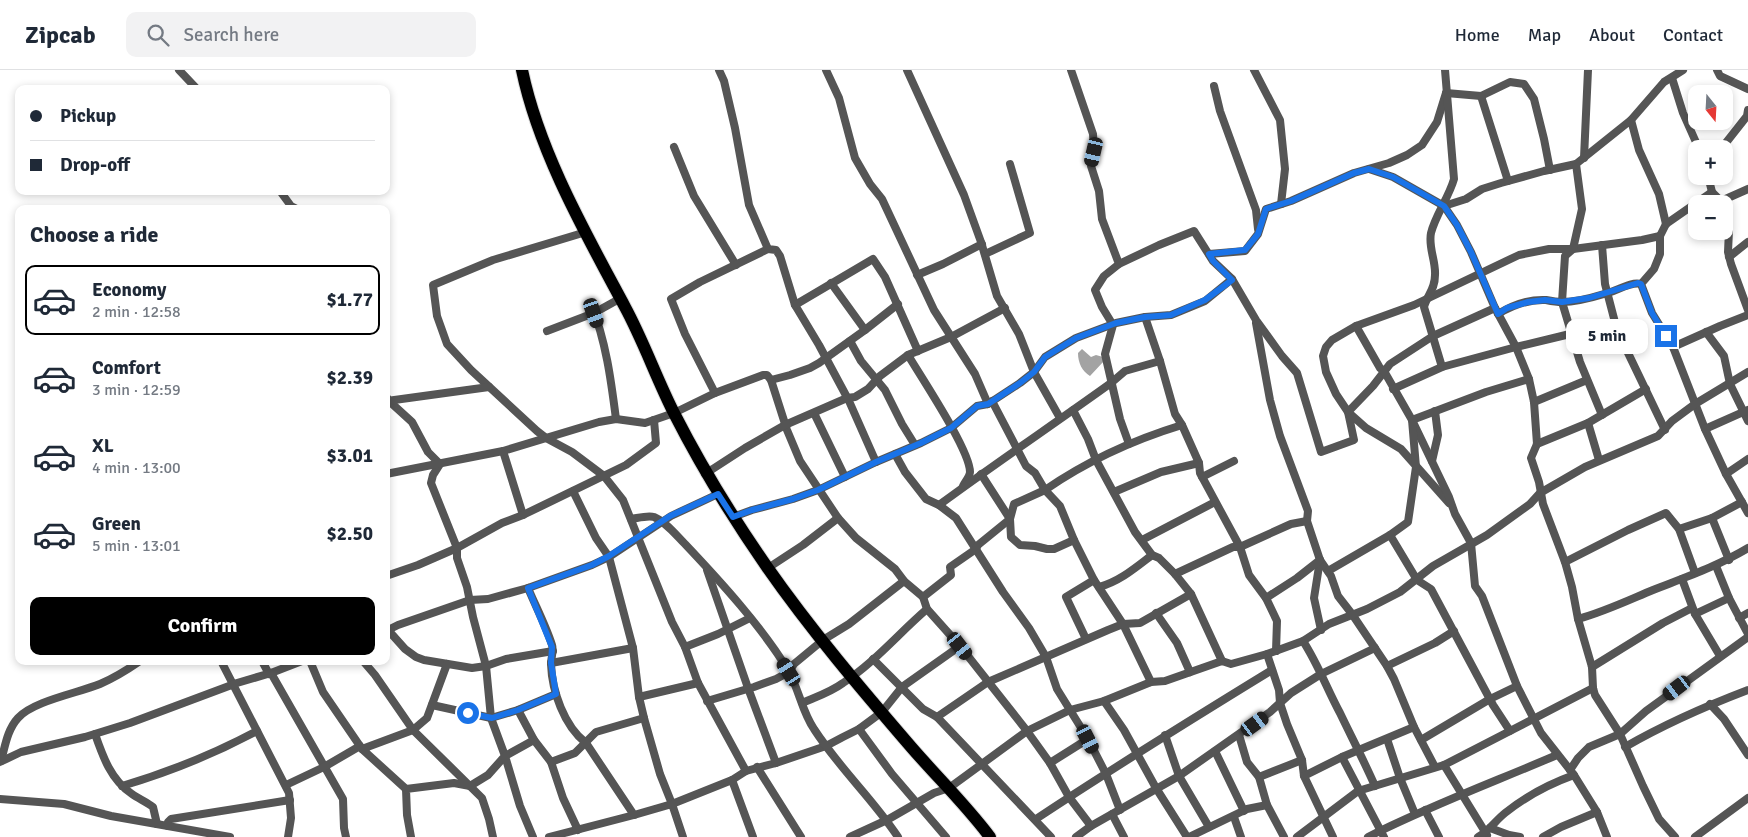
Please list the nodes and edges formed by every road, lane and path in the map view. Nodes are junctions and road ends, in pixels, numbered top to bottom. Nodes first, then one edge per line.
1 (179, 70) edge
2 (522, 70) edge
3 (719, 70) edge
4 (826, 70) edge
5 (907, 70) edge
6 (1071, 70) edge
7 (1254, 70) edge
8 (1445, 70) edge
9 (1588, 70) edge
10 (1683, 70) edge
11 (1717, 70) edge
12 (1672, 78) junction
13 (193, 85) edge
14 (1214, 86) dead end
15 (1748, 89) edge
16 (1446, 93) junction
17 (1481, 96) junction
18 (1748, 110) edge
19 (1631, 120) junction
20 (1694, 140) edge
21 (1728, 140) edge
22 (674, 147) dead end
23 (1584, 158) junction
24 (1010, 164) dead end
25 (1576, 164) junction
26 (1369, 169) junction
27 (1550, 170) junction
28 (1508, 181) junction
29 (1710, 185) edge
30 (1748, 189) edge
31 (1712, 192) junction
32 (1715, 195) edge
33 (1733, 196) edge
34 (1281, 204) junction
35 (1444, 206) junction
36 (1666, 224) junction
37 (586, 232) junction
38 (1258, 234) junction
39 (1660, 236) junction
40 (1729, 240) edge
41 (1748, 242) edge
42 (982, 244) junction
43 (1602, 245) junction
44 (768, 249) junction
45 (1573, 249) junction
46 (985, 254) junction
47 (1209, 254) junction
48 (1729, 257) junction
49 (1119, 264) junction
50 (736, 265) junction
51 (1479, 273) junction
52 (917, 275) junction
53 (1232, 280) junction
54 (831, 283) junction
55 (1641, 284) junction
56 (1608, 294) junction
57 (1429, 297) junction
58 (621, 298) junction
59 (1562, 302) junction
60 (591, 304) dead end
61 (898, 304) junction
62 (794, 305) junction
63 (1005, 308) junction
64 (1748, 310) edge
65 (1497, 311) junction
66 (594, 313) junction
67 (1748, 315) edge
68 (1145, 317) junction
69 (1256, 320) junction
70 (1113, 325) junction
71 (1356, 326) junction
72 (865, 330) junction
73 (547, 331) dead end
74 (1706, 332) junction
75 (1570, 334) junction
76 (1433, 336) junction
77 (951, 337) junction
78 (850, 341) junction
79 (1516, 347) junction
80 (1673, 348) junction
81 (918, 351) junction
82 (908, 355) junction
83 (826, 357) junction
84 (1160, 361) junction
85 (1442, 367) junction
86 (1384, 371) junction
87 (1034, 372) junction
88 (1748, 372) edge
89 (1529, 378) junction
90 (771, 380) junction
91 (878, 380) junction
92 (1587, 380) junction
93 (1112, 383) junction
94 (1730, 384) junction
95 (490, 387) junction
96 (1393, 389) junction
97 (1646, 389) junction
98 (715, 393) junction
99 (847, 398) junction
100 (390, 399) edge
101 (390, 402) edge
102 (990, 402) junction
103 (1534, 402) junction
104 (1695, 404) junction
105 (1073, 410) junction
106 (1435, 411) junction
107 (1348, 412) junction
108 (1746, 412) edge
109 (674, 413) junction
110 (814, 414) junction
111 (1602, 415) junction
112 (1060, 418) junction
113 (616, 419) junction
114 (654, 420) junction
115 (1412, 420) junction
116 (1748, 421) edge
117 (1588, 423) junction
118 (1182, 424) junction
119 (785, 425) junction
120 (951, 428) junction
121 (1705, 429) junction
122 (1665, 430) junction
123 (546, 438) junction
124 (1129, 444) junction
125 (1538, 444) junction
126 (916, 445) junction
127 (1016, 449) junction
128 (503, 451) junction
129 (895, 454) junction
130 (1748, 458) edge
131 (1096, 460) junction
132 (1599, 460) junction
133 (1234, 461) dead end
134 (1432, 461) junction
135 (876, 462) junction
136 (1199, 463) junction
137 (440, 464) junction
138 (1416, 467) junction
139 (390, 473) edge
140 (705, 474) junction
141 (981, 474) junction
142 (1726, 474) junction
143 (604, 476) junction
144 (845, 477) junction
145 (1202, 477) junction
146 (962, 488) junction
147 (818, 490) junction
148 (1046, 490) junction
149 (573, 491) junction
150 (1114, 492) junction
151 (1540, 493) junction
152 (718, 494) junction
153 (1215, 502) junction
154 (1742, 502) junction
155 (939, 505) junction
156 (1452, 507) junction
157 (1748, 513) edge
158 (522, 515) junction
159 (733, 517) junction
160 (838, 518) junction
161 (1712, 518) junction
162 (631, 519) junction
163 (1010, 519) junction
164 (662, 521) junction
165 (1307, 521) junction
166 (1679, 529) junction
167 (1390, 535) junction
168 (638, 538) junction
169 (1074, 540) junction
170 (1142, 540) junction
171 (1471, 543) junction
172 (1240, 547) junction
173 (456, 548) junction
174 (1748, 548) edge
175 (976, 549) junction
176 (1152, 555) junction
177 (609, 556) junction
178 (1320, 560) junction
179 (1729, 560) junction
180 (1565, 562) junction
181 (706, 566) junction
182 (1716, 566) junction
183 (768, 568) junction
184 (1328, 571) junction
185 (1695, 573) junction
186 (1175, 574) junction
187 (390, 575) edge
188 (1682, 579) junction
189 (1417, 580) junction
190 (904, 581) junction
191 (1096, 584) junction
192 (528, 588) junction
193 (1191, 594) junction
194 (923, 597) junction
195 (1266, 598) junction
196 (1729, 598) junction
197 (470, 600) junction
198 (926, 609) junction
199 (1694, 611) junction
200 (1156, 613) junction
201 (1748, 613) edge
202 (1352, 614) junction
203 (750, 618) junction
204 (1739, 618) junction
205 (1578, 619) junction
206 (1123, 624) junction
207 (390, 630) edge
208 (728, 630) junction
209 (1321, 630) junction
210 (1454, 631) junction
211 (390, 634) edge
212 (1748, 636) edge
213 (1086, 639) junction
214 (823, 640) junction
215 (1303, 641) junction
216 (960, 646) junction
217 (685, 647) junction
218 (633, 648) junction
219 (1375, 648) junction
220 (552, 651) junction
221 (1276, 651) junction
222 (1267, 654) junction
223 (1720, 656) junction
224 (1046, 657) junction
225 (873, 659) junction
226 (1222, 661) junction
227 (551, 663) junction
228 (447, 664) junction
229 (134, 665) edge
230 (223, 665) edge
231 (264, 665) edge
232 (292, 665) edge
233 (312, 665) edge
234 (366, 665) edge
235 (486, 666) junction
236 (1387, 666) junction
237 (1592, 668) junction
238 (1272, 670) junction
239 (789, 672) junction
240 (1190, 672) junction
241 (270, 674) junction
242 (1321, 674) junction
243 (852, 676) junction
244 (988, 682) junction
245 (1151, 682) junction
246 (698, 683) junction
247 (232, 684) junction
248 (1517, 686) junction
249 (902, 687) junction
250 (748, 688) junction
251 (1593, 688) junction
252 (1748, 690) edge
253 (556, 694) junction
254 (639, 696) junction
255 (1490, 699) junction
256 (707, 701) junction
257 (1104, 701) junction
258 (802, 703) junction
259 (1280, 703) junction
260 (1710, 704) junction
261 (432, 705) junction
262 (518, 710) junction
263 (1070, 710) junction
264 (882, 712) junction
265 (937, 717) junction
266 (492, 718) junction
267 (644, 718) junction
268 (1533, 718) junction
269 (1414, 728) junction
270 (859, 729) junction
271 (413, 730) junction
272 (257, 731) junction
273 (1027, 731) junction
274 (1510, 731) junction
275 (95, 734) junction
276 (1620, 734) junction
277 (1165, 735) junction
278 (1239, 735) junction
279 (1088, 739) junction
280 (1387, 739) junction
281 (534, 740) junction
282 (1421, 740) junction
283 (586, 743) junction
284 (826, 746) junction
285 (1626, 747) junction
286 (361, 748) junction
287 (1215, 751) junction
288 (1360, 751) junction
289 (1138, 754) junction
290 (1557, 755) junction
291 (1748, 755) edge
292 (506, 756) junction
293 (1342, 757) junction
294 (1302, 760) junction
295 (1, 762) edge
296 (551, 762) junction
297 (776, 763) junction
298 (982, 763) junction
299 (1050, 763) junction
300 (1444, 765) junction
301 (324, 767) junction
302 (757, 767) junction
303 (1435, 767) junction
304 (746, 771) junction
305 (1572, 773) junction
306 (1106, 774) junction
307 (1179, 776) junction
308 (1304, 776) junction
309 (1259, 777) junction
310 (1400, 778) junction
311 (732, 780) junction
312 (286, 785) junction
313 (122, 786) junction
314 (470, 786) junction
315 (1375, 786) junction
316 (949, 788) junction
317 (1156, 788) junction
318 (406, 789) junction
319 (1358, 791) junction
320 (1462, 796) junction
321 (1069, 797) junction
322 (1748, 798) edge
323 (0, 800) edge
324 (290, 800) junction
325 (917, 803) junction
326 (672, 804) junction
327 (1267, 805) junction
328 (1120, 810) junction
329 (1425, 810) junction
330 (1244, 811) junction
331 (1597, 812) junction
332 (1112, 814) junction
333 (1415, 814) junction
334 (634, 816) junction
335 (1234, 817) junction
336 (1324, 817) junction
337 (1036, 819) junction
338 (887, 820) junction
339 (157, 824) junction
340 (168, 826) junction
341 (1091, 826) junction
342 (1209, 827) junction
343 (578, 830) junction
344 (1382, 834) edge
345 (1485, 834) edge
346 (230, 837) edge
347 (288, 837) edge
348 (346, 837) edge
349 (411, 837) edge
350 (492, 837) edge
351 (533, 837) edge
352 (549, 837) edge
353 (683, 837) edge
354 (753, 837) edge
355 (801, 837) edge
356 (850, 837) edge
357 (898, 837) edge
358 (946, 837) edge
359 (990, 837) edge
360 (1051, 837) edge
361 (1076, 837) edge
362 (1124, 837) edge
363 (1188, 837) edge
364 (1242, 837) edge
365 (1284, 837) edge
366 (1297, 837) edge
367 (1332, 837) edge
368 (1368, 837) edge
369 (1439, 837) edge
370 (1520, 837) edge
371 (1543, 837) edge
372 (1607, 837) edge
373 (1675, 837) edge
374 (1695, 837) edge

1 - 13 street
2 - 37 main road
3 - 44 street
4 - 52 street
5 - 42 street
6 - 49 street
7 - 34 street
8 - 16 street
9 - 23 street
10 - 12 street
11 - 15 street
12 - 19 street
12 - 20 street
14 - 38 street
16 - 17 street
16 - 26 street
16 - 35 street
17 - 27 street
17 - 28 street
18 - 21 street
19 - 23 street
19 - 36 street
22 - 50 street
23 - 25 street
24 - 46 street
25 - 27 street
25 - 45 street
26 - 34 street
26 - 35 street
27 - 28 street
28 - 35 street
29 - 31 street
30 - 33 street
31 - 32 street
31 - 36 street
34 - 38 street
35 - 51 street
35 - 57 street
36 - 39 street
37 - 58 main road
37 - 95 street
38 - 47 street
39 - 43 street
39 - 55 street
40 - 48 street
41 - 48 street
42 - 46 street
42 - 52 street
43 - 45 street
43 - 56 street
44 - 50 street
44 - 62 street
45 - 51 street
45 - 59 street
46 - 63 street
47 - 49 street
47 - 53 street
48 - 64 street
49 - 70 street
50 - 98 street
51 - 57 street
51 - 65 street
52 - 77 street
53 - 68 street
53 - 69 street
54 - 61 street
54 - 62 street
54 - 72 street
55 - 56 street
55 - 80 street
56 - 59 street
56 - 97 street
57 - 71 street
57 - 76 street
58 - 66 street
58 - 109 main road
59 - 65 street
59 - 75 street
60 - 66 street
61 - 72 street
61 - 81 street
62 - 83 street
63 - 77 street
63 - 87 street
65 - 76 street
65 - 79 street
66 - 73 street
66 - 113 street
67 - 74 street
68 - 70 street
68 - 84 street
69 - 107 street
69 - 165 street
70 - 87 street
70 - 93 street
71 - 86 street
71 - 107 street
72 - 78 street
74 - 80 street
74 - 94 street
75 - 79 street
75 - 92 street
76 - 85 street
76 - 86 street
77 - 81 street
77 - 102 street
78 - 83 street
78 - 91 street
79 - 85 street
79 - 89 street
80 - 104 street
81 - 82 street
82 - 91 street
82 - 120 street
83 - 90 street
83 - 99 street
84 - 93 street
84 - 118 street
85 - 96 street
86 - 96 street
86 - 107 street
87 - 102 street
87 - 112 street
88 - 94 street
89 - 103 street
89 - 106 street
90 - 98 street
90 - 119 street
91 - 99 street
91 - 126 street
92 - 103 street
92 - 111 street
93 - 105 street
93 - 124 street
94 - 104 street
94 - 108 street
95 - 100 street
95 - 123 street
96 - 115 street
97 - 111 street
97 - 122 street
98 - 109 street
99 - 110 street
99 - 135 street
101 - 137 street
102 - 120 street
102 - 127 street
103 - 125 street
104 - 121 street
104 - 122 street
105 - 112 street
105 - 131 street
106 - 115 street
106 - 134 street
107 - 138 street
108 - 116 street
108 - 121 street
109 - 114 street
109 - 140 main road
110 - 119 street
110 - 144 street
111 - 117 street
112 - 127 street
113 - 114 street
113 - 123 street
114 - 143 street
115 - 134 street
115 - 138 street
117 - 125 street
117 - 132 street
118 - 124 street
118 - 136 street
119 - 140 street
119 - 147 street
120 - 126 street
120 - 146 street
121 - 142 street
122 - 132 street
123 - 128 street
123 - 143 street
124 - 131 street
125 - 151 street
126 - 129 street
127 - 141 street
127 - 148 street
128 - 137 street
128 - 158 street
129 - 135 street
129 - 155 street
130 - 142 street
131 - 148 street
131 - 150 street
132 - 151 street
133 - 145 street
134 - 156 street
135 - 144 street
136 - 145 street
136 - 150 street
137 - 139 street
137 - 173 street
138 - 156 street
138 - 167 street
140 - 152 main road
141 - 146 street
141 - 163 street
142 - 154 street
143 - 149 street
143 - 162 street
144 - 147 street
145 - 153 street
146 - 155 street
147 - 159 street
147 - 160 street
148 - 163 street
148 - 169 street
149 - 158 street
149 - 177 street
150 - 170 street
151 - 171 street
151 - 180 street
152 - 159 main road
152 - 164 street
153 - 170 street
153 - 172 street
154 - 157 street
154 - 161 street
155 - 175 street
156 - 171 street
158 - 173 street
159 - 183 main road
160 - 183 street
160 - 190 street
161 - 166 street
161 - 179 street
162 - 164 street
162 - 168 street
163 - 169 street
163 - 175 street
164 - 168 street
164 - 181 street
165 - 172 street
165 - 178 street
166 - 180 street
166 - 185 street
167 - 184 street
167 - 189 street
168 - 177 street
168 - 217 street
169 - 191 street
170 - 176 street
171 - 189 street
171 - 248 street
172 - 186 street
172 - 195 street
173 - 187 street
173 - 197 street
174 - 179 street
175 - 194 street
175 - 224 street
176 - 186 street
176 - 191 street
177 - 192 street
177 - 218 street
178 - 184 street
178 - 195 street
178 - 209 street
179 - 182 street
180 - 205 street
181 - 203 street
181 - 208 street
182 - 185 street
182 - 196 street
183 - 214 main road
184 - 202 street
185 - 188 street
186 - 193 street
188 - 199 street
188 - 205 street
189 - 202 street
189 - 210 street
190 - 194 street
190 - 214 street
191 - 206 street
191 - 213 street
192 - 197 street
192 - 220 street
193 - 200 street
193 - 226 street
194 - 198 street
195 - 221 street
196 - 199 street
196 - 204 street
197 - 207 street
197 - 235 street
198 - 216 street
198 - 225 street
199 - 223 street
199 - 237 street
200 - 206 street
200 - 240 street
201 - 204 street
202 - 209 street
202 - 219 street
203 - 208 street
203 - 239 street
204 - 212 street
205 - 237 street
206 - 213 street
206 - 245 street
208 - 217 street
208 - 250 street
209 - 215 street
210 - 236 street
210 - 255 street
211 - 228 street
212 - 223 street
213 - 224 street
214 - 239 street
214 - 243 main road
215 - 221 street
215 - 242 street
216 - 244 street
216 - 249 street
217 - 246 street
218 - 227 street
218 - 254 street
219 - 236 street
219 - 242 street
220 - 227 street
220 - 235 street
221 - 222 street
222 - 226 street
222 - 238 street
223 - 276 street
224 - 244 street
224 - 263 street
225 - 243 street
225 - 249 street
226 - 240 street
227 - 253 street
228 - 235 street
228 - 261 street
229 - 295 street
230 - 247 street
231 - 241 street
232 - 241 street
233 - 286 street
234 - 271 street
235 - 266 street
236 - 269 street
237 - 251 street
238 - 259 street
238 - 277 street
239 - 250 street
239 - 258 street
240 - 245 street
241 - 247 street
241 - 301 street
242 - 259 street
242 - 288 street
243 - 258 street
243 - 264 main road
244 - 265 street
244 - 273 street
245 - 257 street
246 - 254 street
246 - 256 street
247 - 272 street
247 - 275 street
248 - 255 street
248 - 268 street
249 - 264 street
249 - 265 street
250 - 256 street
250 - 297 street
251 - 268 street
251 - 276 street
252 - 260 street
253 - 262 street
253 - 283 street
254 - 267 street
255 - 274 street
255 - 282 street
256 - 304 street
257 - 263 street
257 - 289 street
258 - 284 street
259 - 278 street
259 - 294 street
260 - 285 street
260 - 291 street
261 - 266 street
261 - 271 street
262 - 266 street
262 - 281 street
263 - 273 street
263 - 279 street
264 - 270 street
264 - 316 main road
265 - 298 street
266 - 292 street
267 - 283 street
267 - 326 street
268 - 274 street
268 - 290 street
269 - 280 street
269 - 282 street
270 - 284 street
270 - 325 street
271 - 286 street
271 - 314 street
272 - 312 street
272 - 313 street
273 - 298 street
273 - 299 street
274 - 300 street
275 - 295 street
275 - 313 street
276 - 285 street
276 - 305 street
277 - 289 street
277 - 307 street
278 - 287 street
278 - 309 street
279 - 299 street
279 - 306 street
280 - 288 street
280 - 310 street
281 - 292 street
281 - 296 street
282 - 303 street
283 - 296 street
283 - 334 street
284 - 297 street
284 - 338 street
285 - 373 street
286 - 301 street
286 - 318 street
287 - 307 street
287 - 330 street
288 - 293 street
288 - 315 street
289 - 306 street
289 - 317 street
290 - 305 street
290 - 320 street
292 - 314 street
292 - 351 street
293 - 308 street
293 - 319 street
294 - 308 street
294 - 309 street
296 - 343 street
297 - 302 street
298 - 316 street
298 - 337 street
299 - 321 street
300 - 303 street
300 - 320 street
301 - 312 street
301 - 348 street
302 - 304 street
302 - 355 street
303 - 310 street
304 - 311 street
305 - 331 street
305 - 345 street
306 - 321 street
306 - 328 street
307 - 317 street
307 - 342 street
308 - 336 street
309 - 327 street
310 - 315 street
310 - 333 street
311 - 326 street
311 - 354 street
312 - 324 street
313 - 339 street
314 - 318 street
314 - 350 street
315 - 319 street
316 - 325 street
316 - 359 main road
317 - 328 street
317 - 363 street
318 - 349 street
319 - 336 street
319 - 344 street
320 - 329 street
320 - 345 street
321 - 337 street
321 - 341 street
322 - 374 street
323 - 339 street
324 - 340 street
324 - 347 street
325 - 338 street
325 - 358 street
326 - 334 street
326 - 353 street
327 - 330 street
327 - 365 street
328 - 332 street
329 - 333 street
329 - 369 street
330 - 335 street
331 - 371 street
331 - 372 street
332 - 341 street
332 - 362 street
333 - 344 street
334 - 343 street
335 - 342 street
335 - 364 street
336 - 366 street
336 - 367 street
337 - 360 street
338 - 356 street
338 - 357 street
339 - 340 street
340 - 346 street
341 - 361 street
342 - 363 street
343 - 352 street
344 - 368 street
345 - 370 street

